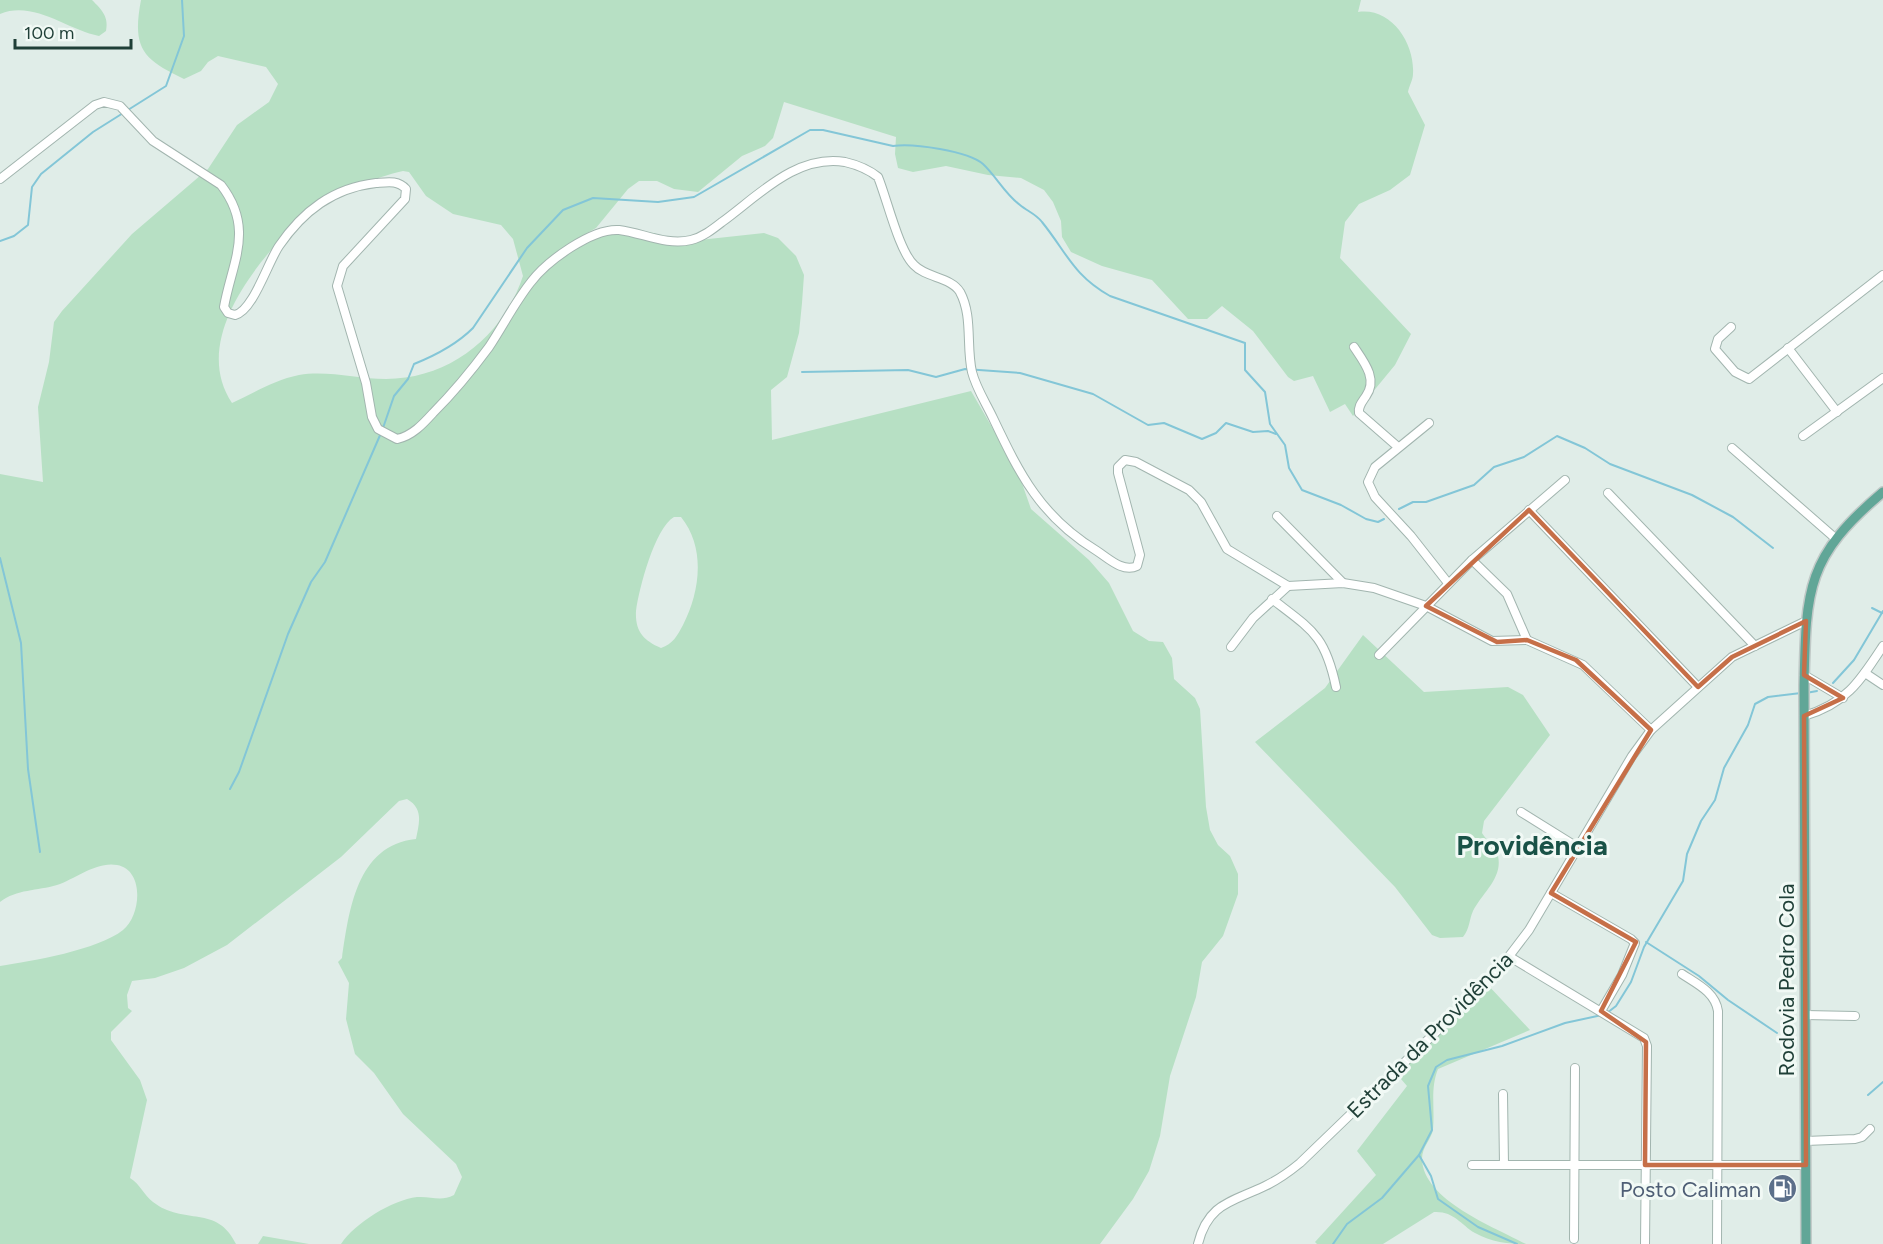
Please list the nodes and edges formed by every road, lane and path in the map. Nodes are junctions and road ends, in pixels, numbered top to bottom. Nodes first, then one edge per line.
1 (0, 179) edge
2 (1883, 275) edge
3 (1731, 327) dead end
4 (1354, 347) dead end
5 (1788, 348) junction
6 (1882, 380) edge
7 (1837, 412) junction
8 (1429, 423) dead end
9 (1803, 436) dead end
10 (1398, 447) junction
11 (1732, 448) dead end
12 (1565, 480) dead end
13 (1883, 492) edge
14 (1608, 493) dead end
15 (1529, 510) junction
16 (1277, 516) dead end
17 (1835, 538) junction
18 (1472, 560) junction
19 (1343, 583) junction
20 (1448, 583) junction
21 (1288, 586) junction
22 (1272, 599) junction
23 (1426, 606) junction
24 (1806, 621) junction
25 (1527, 640) junction
26 (1231, 646) dead end
27 (1755, 646) junction
28 (1883, 646) edge
29 (1379, 655) dead end
30 (1865, 673) junction
31 (1804, 675) junction
32 (1883, 685) edge
33 (1336, 687) dead end
34 (1698, 687) junction
35 (1843, 698) junction
36 (1804, 716) junction
37 (1651, 730) junction
38 (1521, 812) dead end
39 (1577, 847) junction
40 (1551, 893) junction
41 (1510, 957) junction
42 (1682, 974) dead end
43 (1605, 1014) junction
44 (1805, 1015) junction
45 (1855, 1016) dead end
46 (1575, 1068) dead end
47 (1503, 1094) dead end
48 (1870, 1129) dead end
49 (1806, 1141) junction
50 (1472, 1165) dead end
51 (1503, 1165) junction
52 (1575, 1165) junction
53 (1646, 1165) junction
54 (1717, 1165) junction
55 (1806, 1165) junction
56 (1574, 1239) dead end
57 (1198, 1244) edge
58 (1645, 1244) edge
59 (1717, 1244) edge
60 (1806, 1244) edge

1 - 21 street
2 - 5 street
3 - 5 street
4 - 10 street
5 - 7 street
6 - 7 street
7 - 9 street
8 - 10 street
10 - 20 street
11 - 17 street
12 - 15 street
13 - 17 main road, Rodovia Pedro Cola
14 - 27 street
15 - 18 street
15 - 34 street
16 - 19 street
17 - 24 main road, Rodovia Pedro Cola
18 - 20 street
18 - 25 street
19 - 21 street
19 - 23 street
20 - 23 street
21 - 22 street
22 - 26 street
22 - 33 street
23 - 25 street
23 - 29 street
24 - 27 street, Estrada da Providência
24 - 31 main road, Rodovia Pedro Cola
25 - 37 street
27 - 34 street, Estrada da Providência
28 - 30 street
30 - 32 street
30 - 35 street
31 - 35 street
31 - 36 main road, Rodovia Pedro Cola
34 - 37 street, Estrada da Providência
35 - 36 street
36 - 44 main road, Rodovia Pedro Cola
37 - 39 street, Estrada da Providência
38 - 39 street
39 - 40 street, Estrada da Providência
40 - 41 street, Estrada da Providência
40 - 43 street
41 - 43 street
41 - 57 street, Estrada da Providência
42 - 54 street
43 - 53 street
44 - 45 street
44 - 49 main road, Rodovia Pedro Cola
46 - 52 street
47 - 51 street
48 - 49 street
49 - 55 main road, Rodovia Pedro Cola
50 - 51 street
51 - 52 street
52 - 53 street
52 - 56 street
53 - 54 street
53 - 58 street
54 - 55 street
54 - 59 street
55 - 60 main road, Rodovia Pedro Cola

